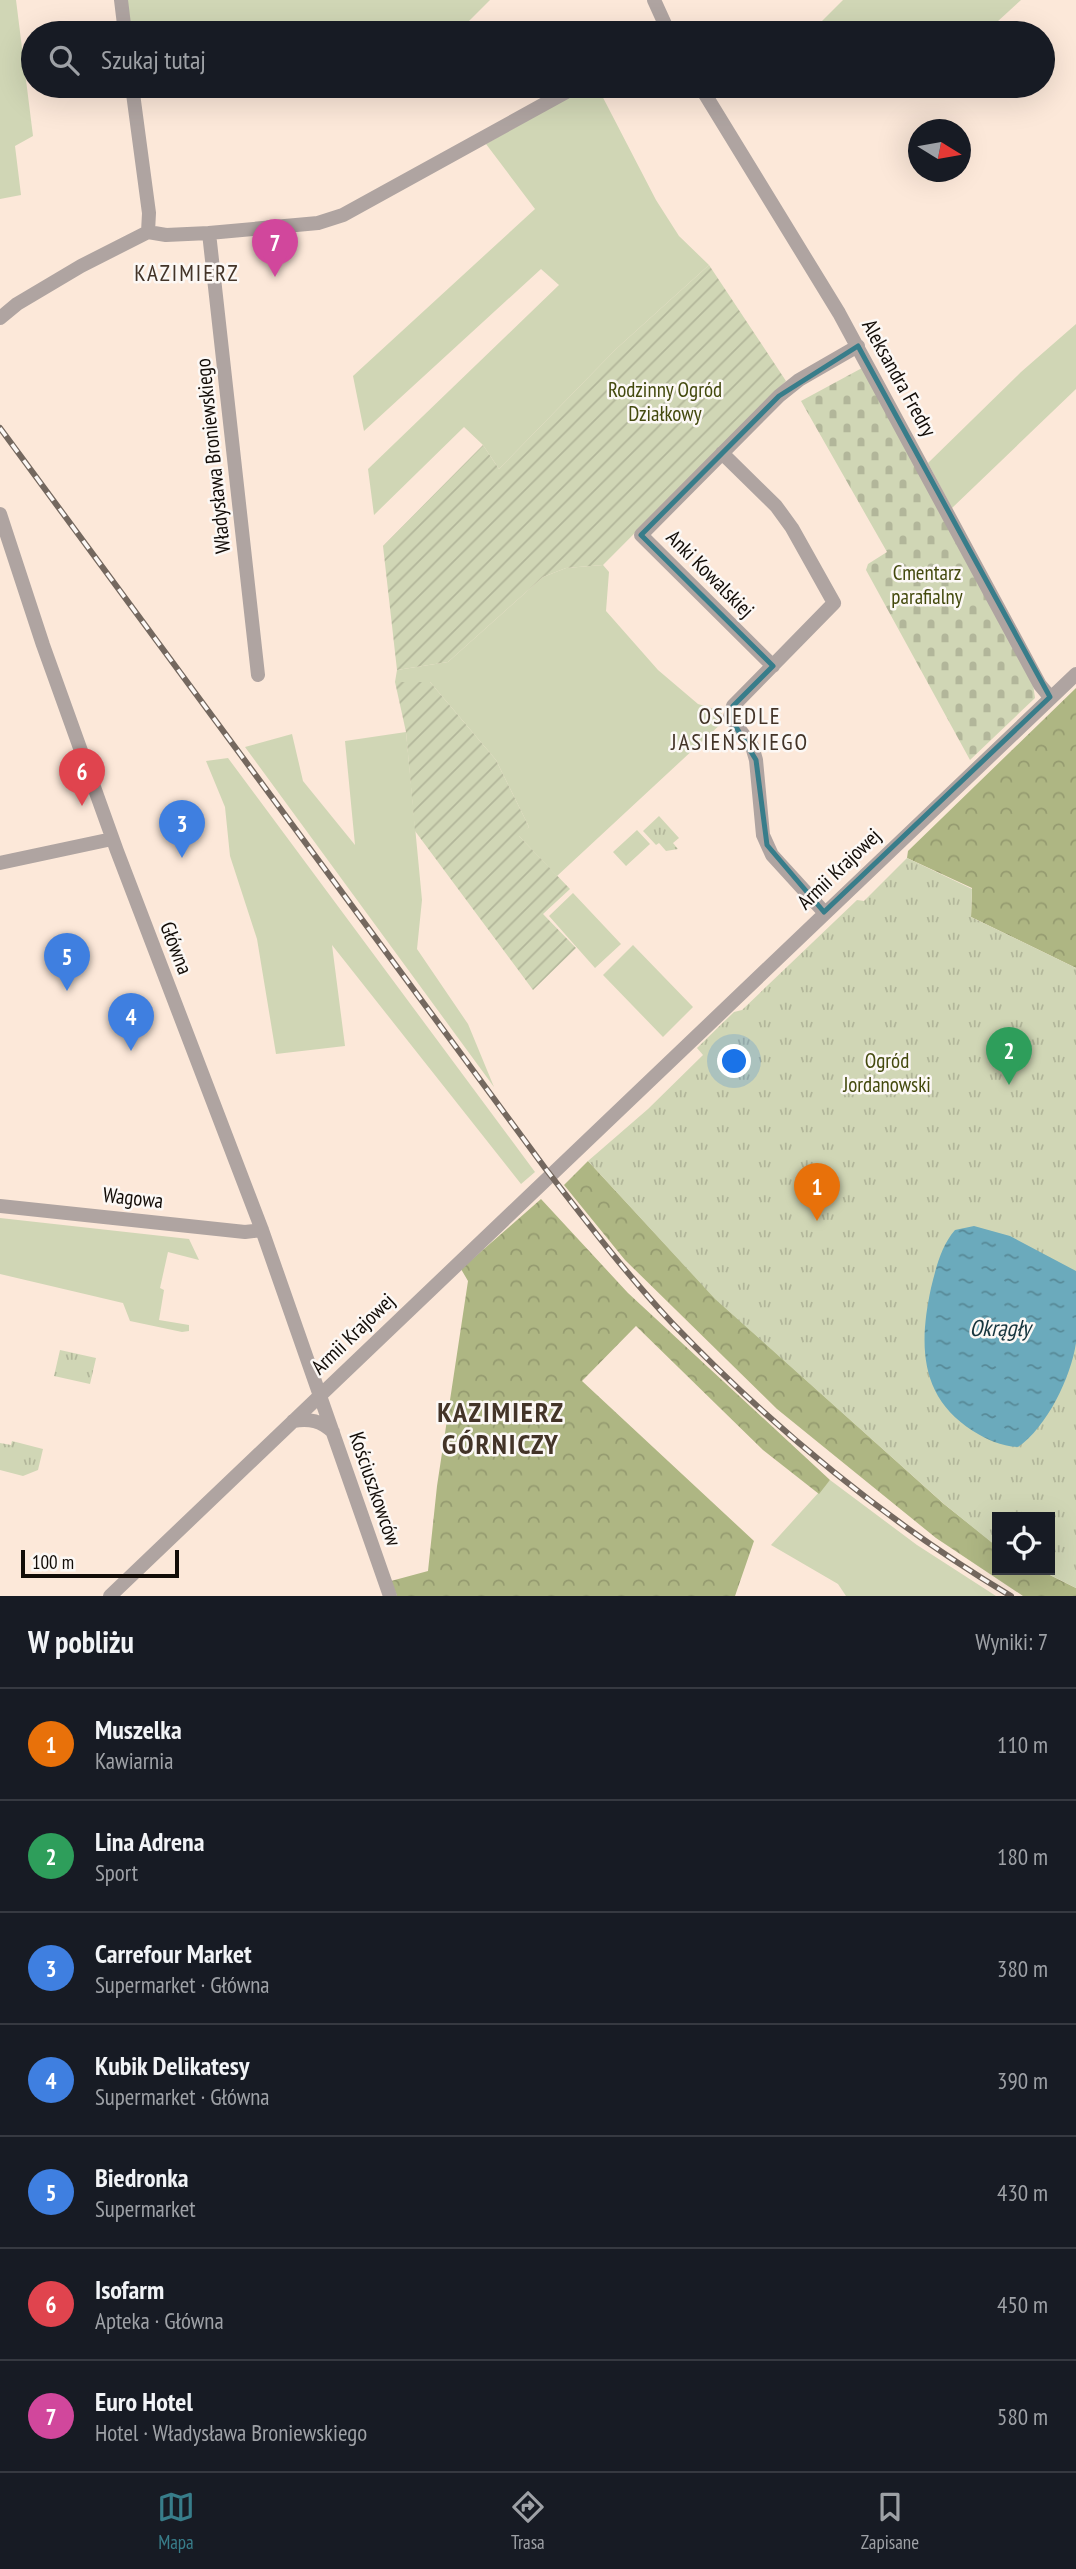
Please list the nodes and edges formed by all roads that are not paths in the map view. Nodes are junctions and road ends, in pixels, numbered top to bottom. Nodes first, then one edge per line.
1 (121, 0) edge
2 (654, 0) edge
3 (124, 21) edge
4 (664, 21) edge
5 (134, 98) edge
6 (555, 98) edge
7 (707, 98) edge
8 (148, 232) junction
9 (209, 233) junction
10 (0, 318) edge
11 (858, 346) junction
12 (722, 453) junction
13 (0, 514) edge
14 (773, 666) junction
15 (1076, 674) edge
16 (258, 675) dead end
17 (1050, 697) junction
18 (112, 839) junction
19 (0, 863) edge
20 (824, 912) junction
21 (0, 1206) edge
22 (262, 1230) junction
23 (320, 1395) junction
24 (293, 1421) junction
25 (333, 1432) junction
26 (110, 1596) edge
27 (390, 1596) edge

1 - 3 street
2 - 4 street
5 - 8 street
6 - 9 street
7 - 11 street, Aleksandra Fredry
8 - 9 street
8 - 10 street
9 - 16 street, Władysława Broniewskiego
11 - 12 street, Anki Kowalskiej
11 - 17 street, Aleksandra Fredry
12 - 14 street
12 - 14 street, Anki Kowalskiej
13 - 18 street, Główna
14 - 20 street
15 - 17 street, Armii Krajowej
17 - 20 street, Armii Krajowej
18 - 19 street
18 - 22 street, Główna
20 - 23 street, Armii Krajowej
21 - 22 street, Wagowa
22 - 23 street, Główna
23 - 24 street, Armii Krajowej
23 - 25 street, Kościuszkowców
24 - 25 street
24 - 26 street, Armii Krajowej
25 - 27 street, Kościuszkowców

